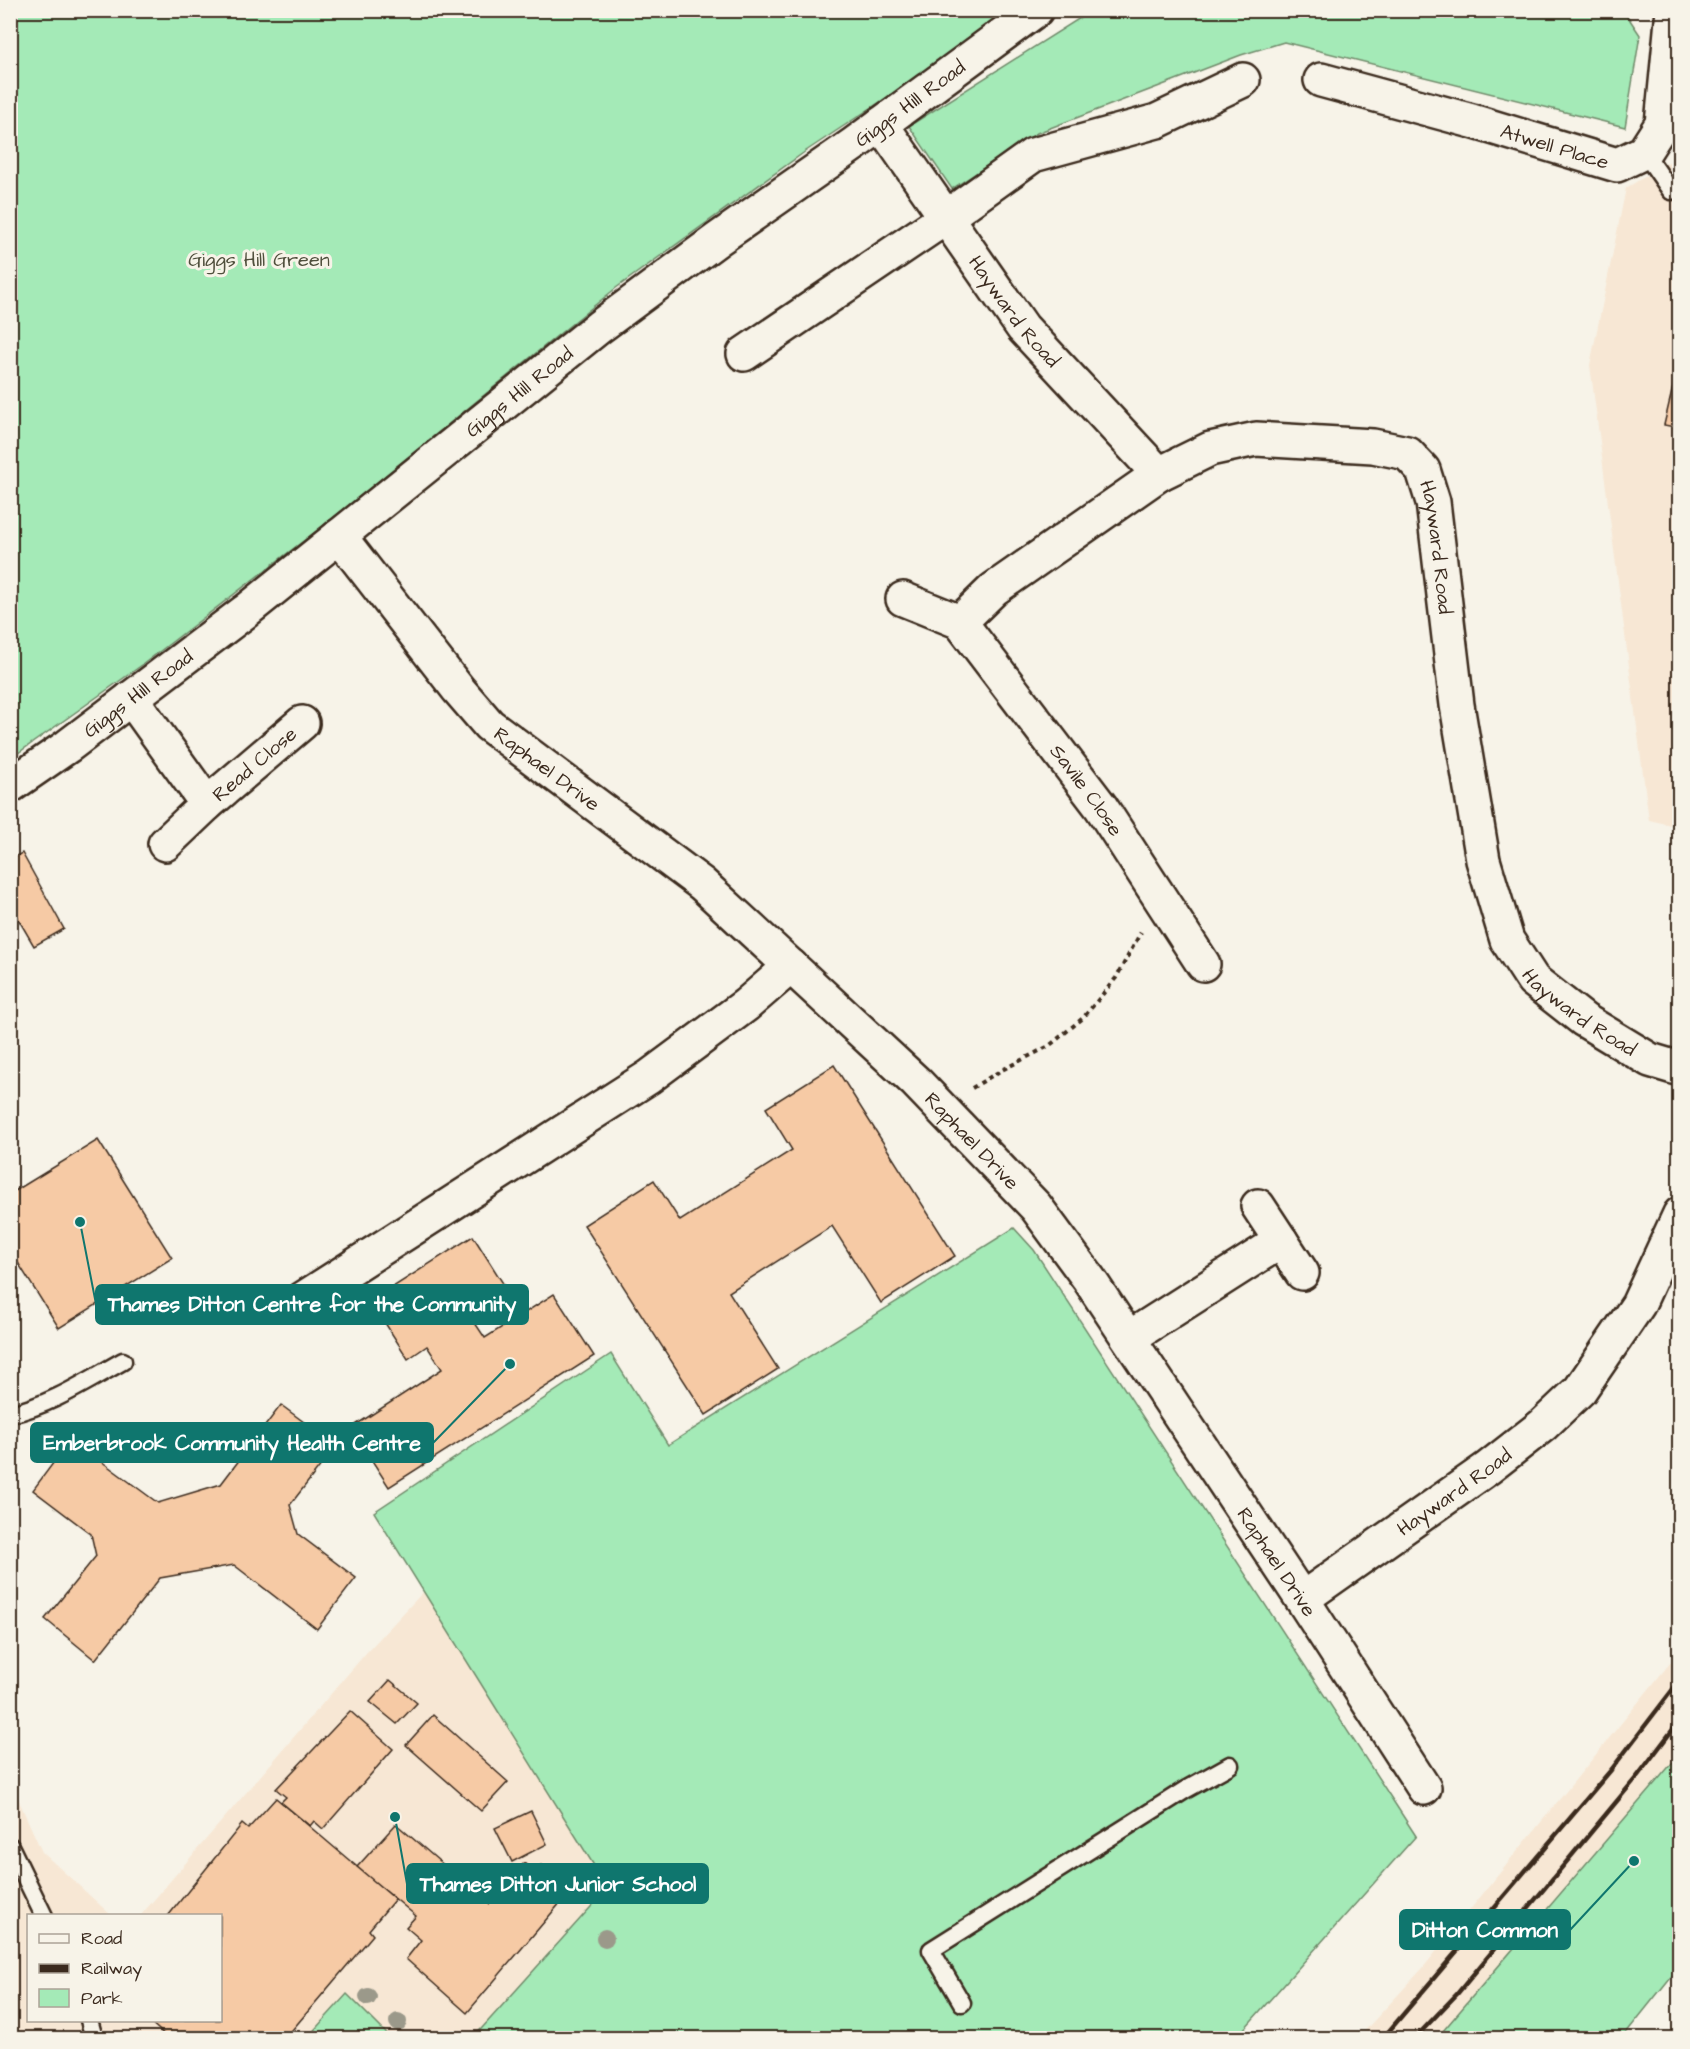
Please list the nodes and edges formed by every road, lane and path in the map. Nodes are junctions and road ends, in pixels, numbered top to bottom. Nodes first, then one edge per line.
1 (1036, 10) edge
2 (1673, 10) edge
3 (1243, 80) dead end
4 (1321, 80) dead end
5 (881, 124) junction
6 (1644, 152) junction
7 (1671, 190) dead end
8 (945, 218) junction
9 (744, 354) dead end
10 (1159, 474) junction
11 (339, 536) junction
12 (903, 599) dead end
13 (960, 622) junction
14 (131, 698) junction
15 (302, 723) dead end
16 (10, 786) edge
17 (207, 804) junction
18 (165, 844) dead end
19 (1159, 896) junction
20 (1203, 964) dead end
21 (790, 966) junction
22 (1680, 1069) edge
23 (949, 1116) junction
24 (1258, 1206) dead end
25 (1680, 1214) edge
26 (1281, 1241) junction
27 (1302, 1273) dead end
28 (298, 1302) dead end
29 (1129, 1338) junction
30 (123, 1362) dead end
31 (10, 1414) edge
32 (1302, 1599) junction
33 (1230, 1765) dead end
34 (1424, 1788) dead end
35 (10, 1846) edge
36 (43, 1914) edge
37 (962, 2002) dead end
38 (90, 2022) edge
39 (94, 2038) edge

1 - 5 street, Giggs Hill Road
2 - 6 street
3 - 8 street
4 - 6 street, Atwell Place
5 - 8 street, Hayward Road
5 - 11 street, Giggs Hill Road
6 - 7 lane
8 - 9 street
8 - 10 street, Hayward Road
10 - 13 street
10 - 22 street, Hayward Road
11 - 14 street, Giggs Hill Road
11 - 21 street, Raphael Drive
12 - 13 street
13 - 19 street, Savile Close
14 - 16 street, Giggs Hill Road
14 - 17 street, Read Close
15 - 17 street, Read Close
17 - 18 street, Read Close
19 - 20 street, Savile Close
19 - 23 path
21 - 23 street, Raphael Drive
21 - 28 street
23 - 29 street, Raphael Drive
24 - 26 street
25 - 32 street, Hayward Road
26 - 27 street
26 - 29 street
29 - 32 street, Raphael Drive
30 - 31 lane
32 - 34 street, Raphael Drive
33 - 37 lane
35 - 36 lane
38 - 39 lane

